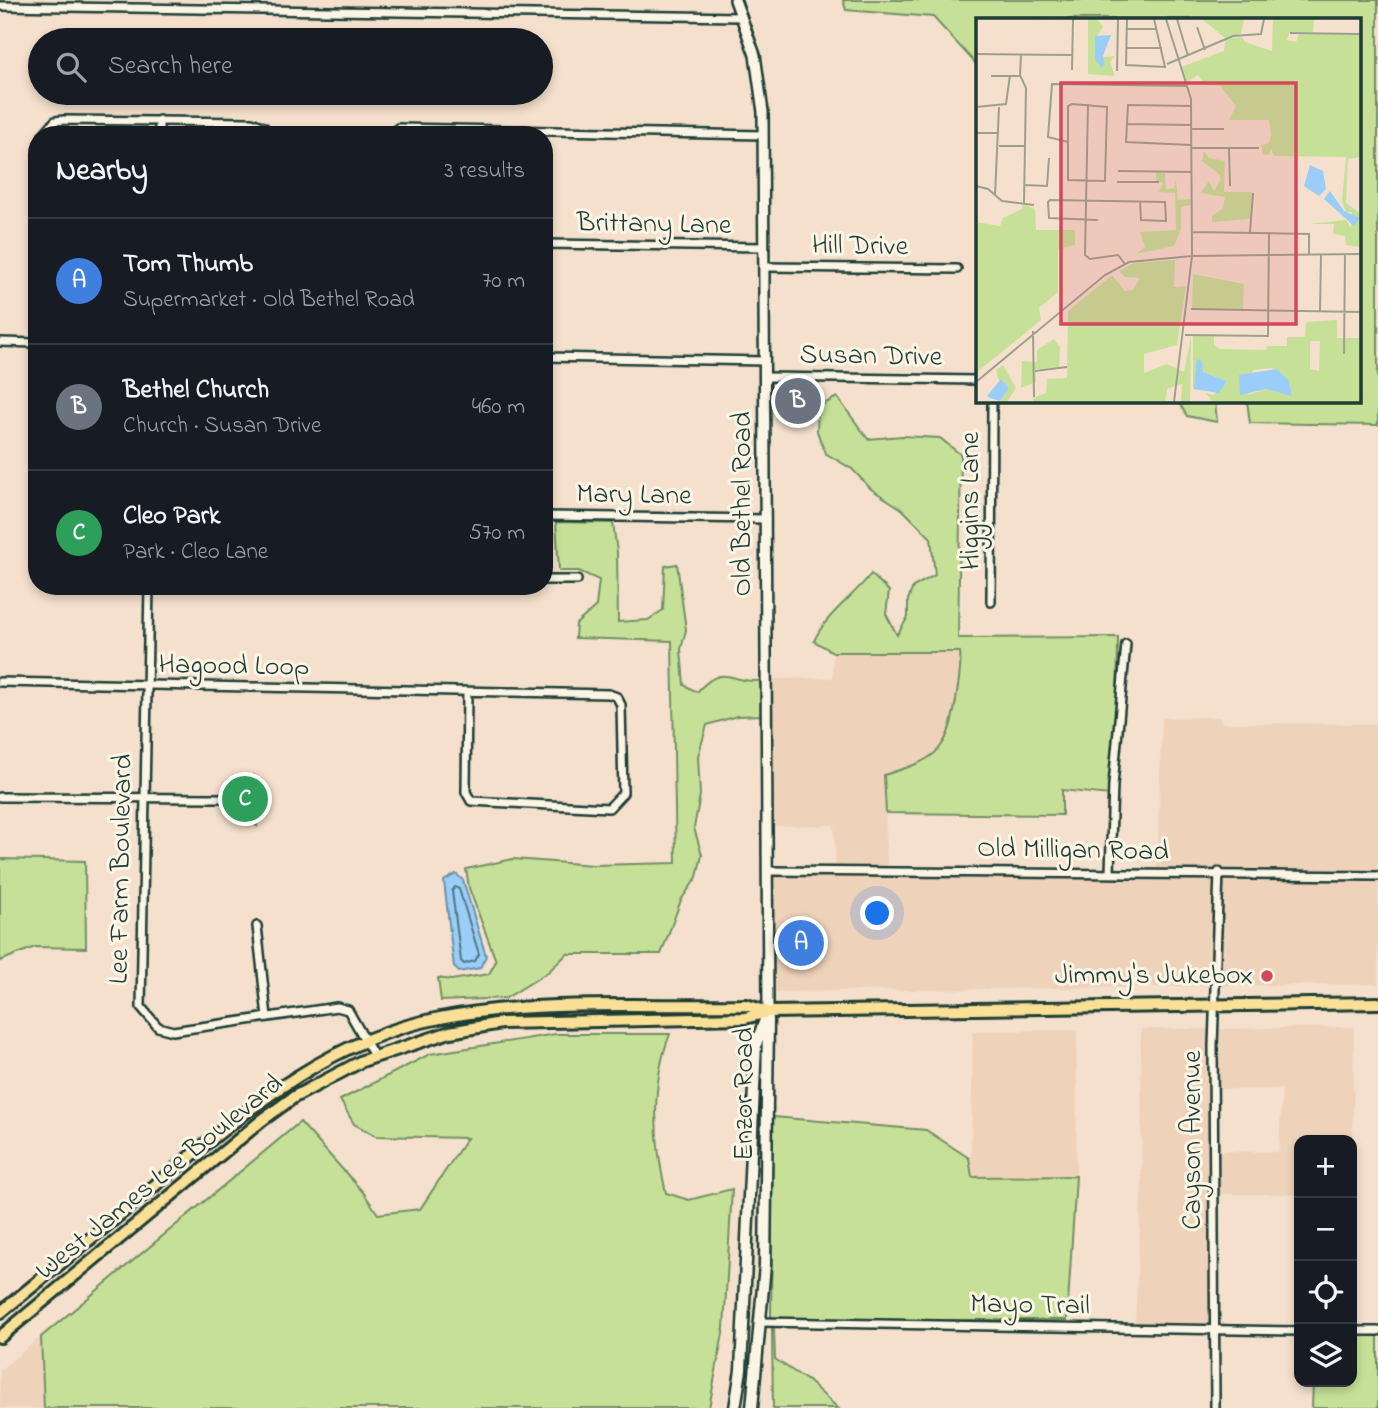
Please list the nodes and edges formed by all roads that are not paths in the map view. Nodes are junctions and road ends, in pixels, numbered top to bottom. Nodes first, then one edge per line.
1 (735, 0) edge
2 (0, 6) edge
3 (741, 17) junction
4 (159, 120) junction
5 (51, 126) edge
6 (159, 126) edge
7 (262, 126) edge
8 (553, 131) edge
9 (763, 135) junction
10 (553, 244) edge
11 (764, 247) junction
12 (764, 267) junction
13 (957, 269) dead end
14 (0, 342) edge
15 (28, 343) edge
16 (553, 357) edge
17 (765, 361) junction
18 (765, 377) junction
19 (976, 380) edge
20 (992, 402) edge
21 (553, 516) edge
22 (766, 519) junction
23 (553, 580) edge
24 (577, 580) dead end
25 (149, 595) edge
26 (992, 602) dead end
27 (1126, 644) dead end
28 (0, 682) edge
29 (147, 687) junction
30 (467, 692) junction
31 (0, 797) edge
32 (145, 799) junction
33 (220, 799) dead end
34 (768, 871) junction
35 (1110, 872) junction
36 (1219, 872) junction
37 (1378, 876) edge
38 (257, 926) dead end
39 (1378, 1003) edge
40 (1214, 1006) junction
41 (768, 1012) junction
42 (267, 1017) junction
43 (366, 1040) junction
44 (374, 1056) junction
45 (201, 1147) junction
46 (212, 1161) junction
47 (0, 1313) edge
48 (760, 1322) junction
49 (1214, 1329) junction
50 (1294, 1331) edge
51 (1357, 1331) edge
52 (1378, 1331) edge
53 (0, 1337) edge
54 (736, 1408) edge
55 (752, 1408) edge
56 (1215, 1408) edge

1 - 3 street, Old Bethel Road
2 - 3 street
3 - 9 street, Old Bethel Road
4 - 5 street
4 - 6 street
4 - 7 street
8 - 9 street
9 - 11 street, Old Bethel Road
10 - 11 street, Brittany Lane
11 - 12 street, Old Bethel Road
12 - 13 street, Hill Drive
12 - 17 street, Old Bethel Road
14 - 15 street
16 - 17 street
17 - 18 street, Old Bethel Road
18 - 19 street, Susan Drive
18 - 22 street, Old Bethel Road
20 - 26 street, Higgins Lane
21 - 22 street, Mary Lane
22 - 34 street, Old Bethel Road
23 - 24 street
25 - 29 street, Lee Farm Boulevard
27 - 35 street
28 - 29 street, Hagood Loop
29 - 30 street, Hagood Loop
29 - 32 street, Lee Farm Boulevard
30 - 30 street, Hagood Loop
31 - 32 street
32 - 33 street
32 - 42 street, Lee Farm Boulevard
34 - 35 street, Old Milligan Road
34 - 41 street, Old Bethel Road
35 - 36 street, Old Milligan Road
36 - 37 street, Old Milligan Road
36 - 40 street, Cayson Avenue
38 - 42 street
39 - 40 main road, West James Lee Boulevard
40 - 41 main road, West James Lee Boulevard
40 - 49 street, Cayson Avenue
41 - 43 main road, West James Lee Boulevard
41 - 44 main road, West James Lee Boulevard
41 - 48 main road, Enzor Road
41 - 54 main road, Enzor Road
42 - 43 street, Lee Farm Boulevard
43 - 44 street, Lee Farm Boulevard
43 - 45 main road, West James Lee Boulevard
44 - 46 main road, West James Lee Boulevard
45 - 46 street
45 - 47 main road, West James Lee Boulevard
46 - 53 main road, West James Lee Boulevard
48 - 49 street, Mayo Trail
48 - 55 main road, Enzor Road
49 - 50 street, Mayo Trail
49 - 56 street, Cayson Avenue
51 - 52 street

